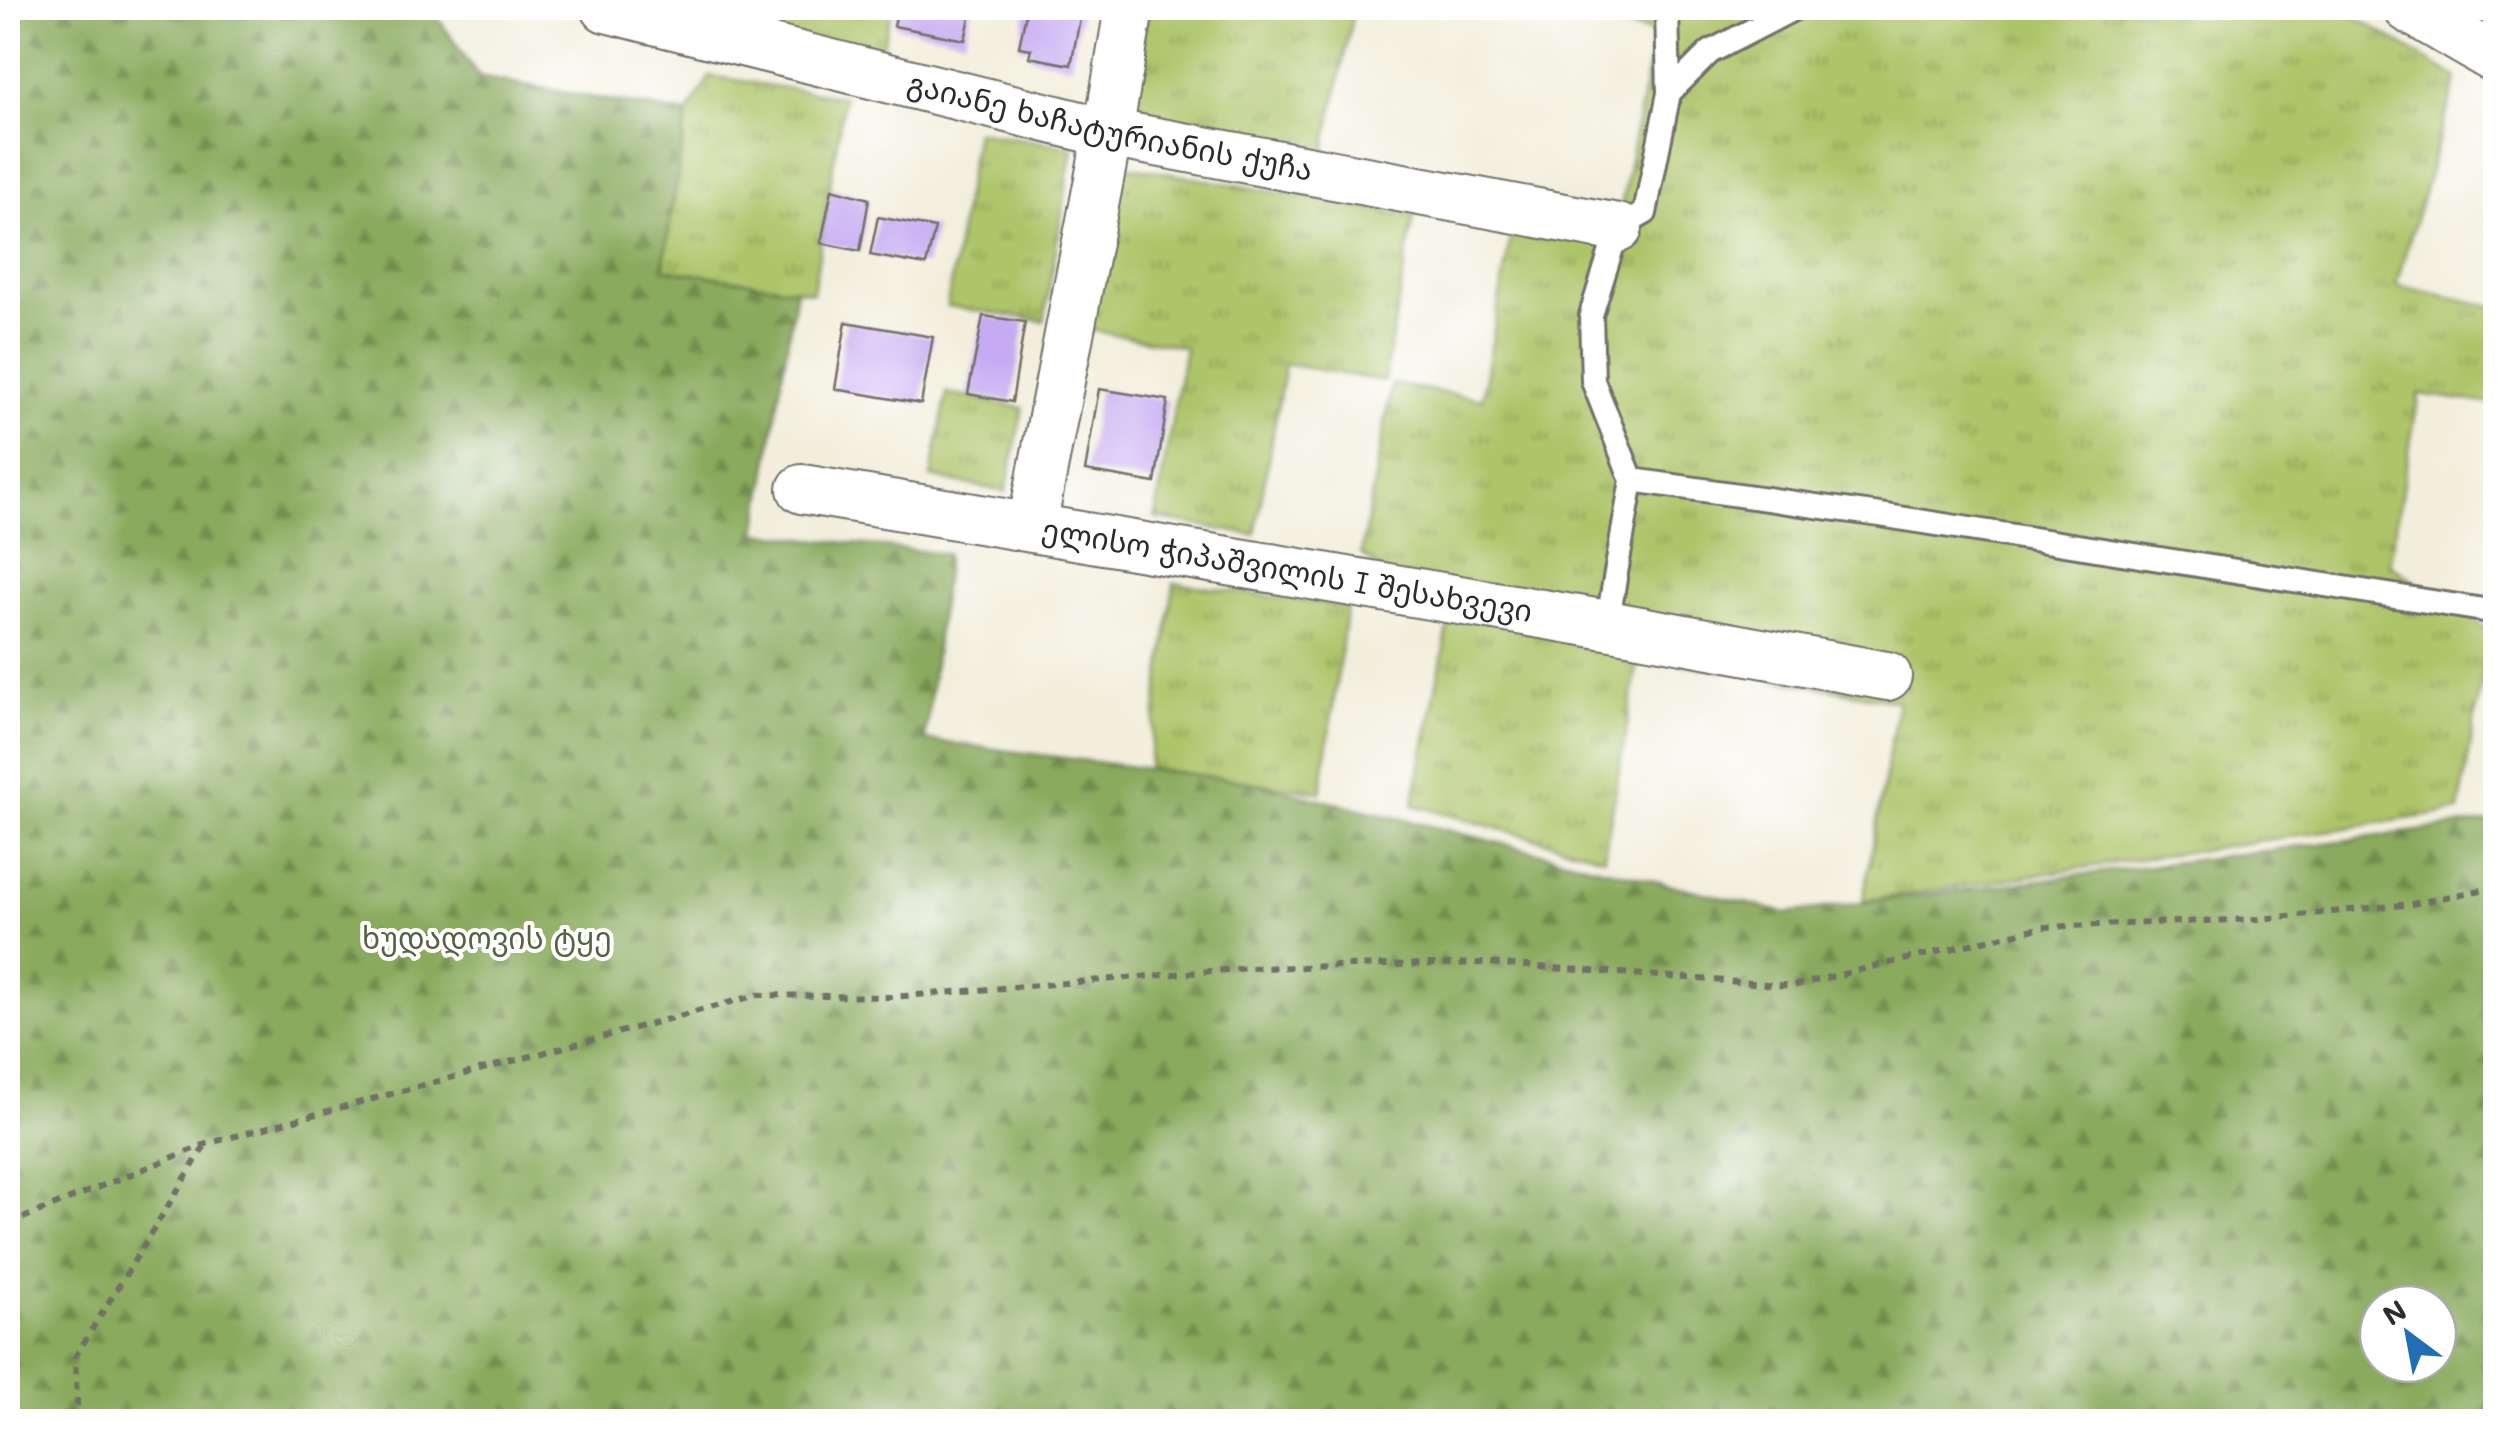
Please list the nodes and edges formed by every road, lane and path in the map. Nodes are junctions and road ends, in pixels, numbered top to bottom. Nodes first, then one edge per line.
1 (606, 8) edge
2 (1129, 8) edge
3 (1667, 8) edge
4 (1795, 8) edge
5 (2408, 8) edge
6 (2496, 59) edge
7 (1669, 93) junction
8 (1108, 133) junction
9 (1618, 228) junction
10 (1632, 480) junction
11 (802, 488) dead end
12 (1032, 526) junction
13 (2496, 612) edge
14 (1607, 625) junction
15 (1888, 676) dead end
16 (2496, 888) edge
17 (206, 1144) junction
18 (8, 1224) edge
19 (78, 1422) edge

1 - 8 street, გაიანე ხაჩატურიანის ქუჩა
2 - 8 street, ელისო ჭიპაშვილის I შესახვევი
3 - 7 lane
4 - 7 lane
5 - 6 street
7 - 9 lane
8 - 9 street, გაიანე ხაჩატურიანის ქუჩა
8 - 12 street, ელისო ჭიპაშვილის I შესახვევი
9 - 10 lane
10 - 13 lane
10 - 14 lane
11 - 12 street
12 - 14 street, ელისო ჭიპაშვილის I შესახვევი
14 - 15 street, ელისო ჭიპაშვილის I შესახვევი
16 - 17 path
17 - 18 path
17 - 19 path

